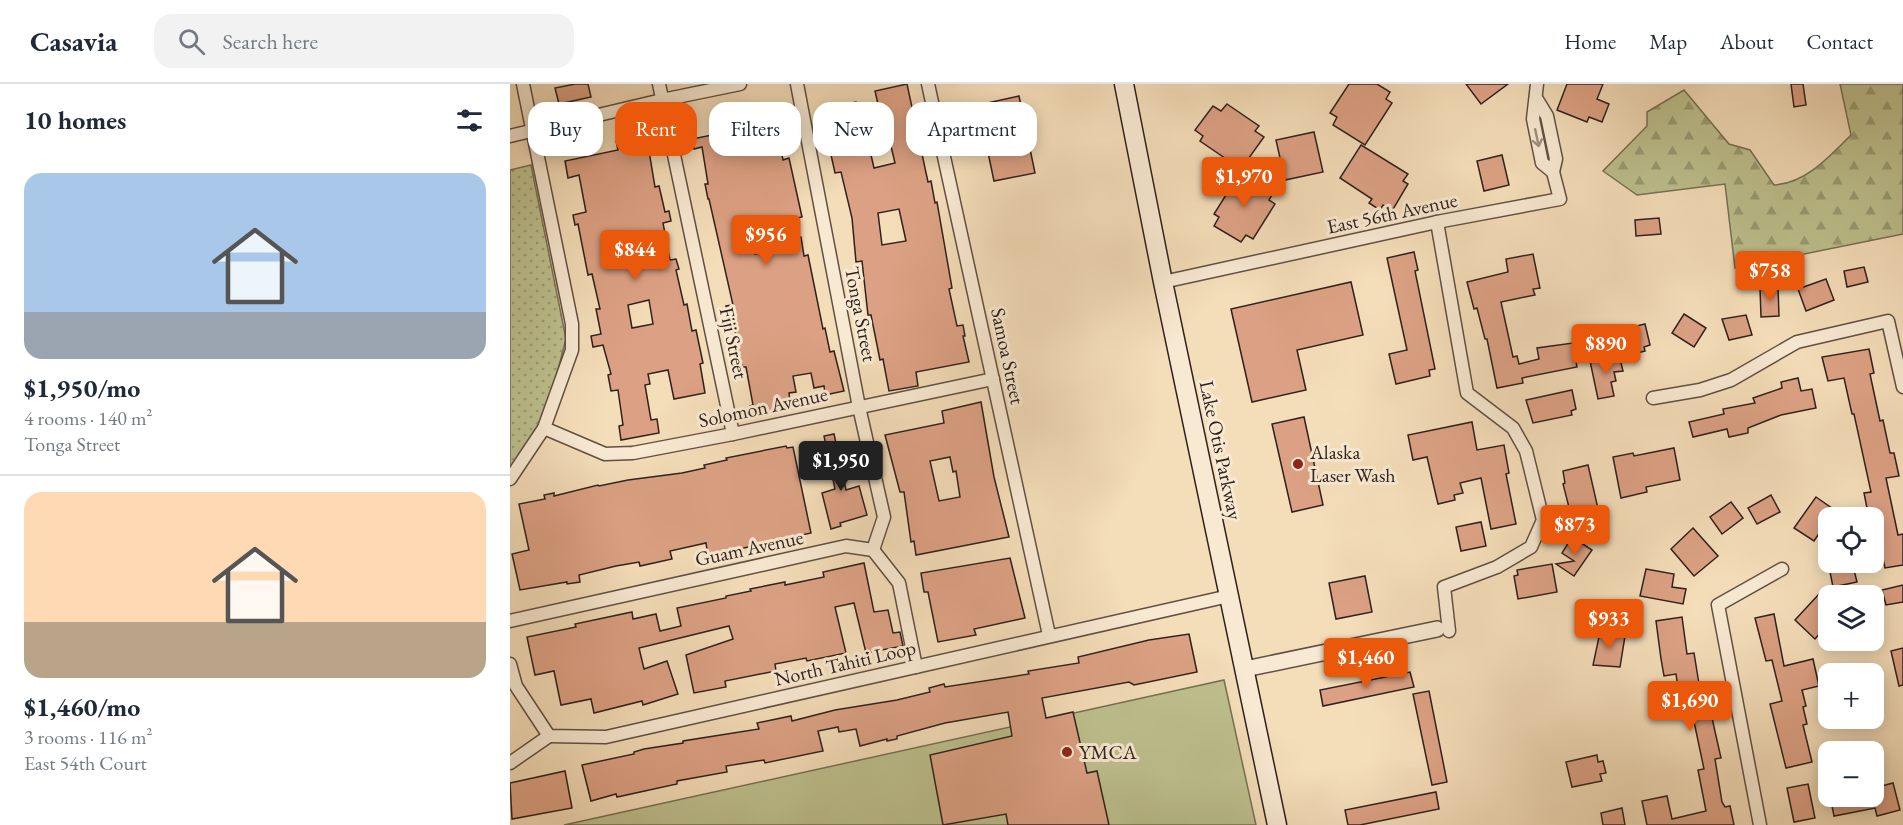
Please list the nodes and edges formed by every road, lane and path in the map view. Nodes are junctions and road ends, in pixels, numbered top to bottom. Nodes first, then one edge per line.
1 (523, 84) edge
2 (659, 84) edge
3 (740, 84) edge
4 (797, 84) edge
5 (928, 84) edge
6 (1124, 84) edge
7 (1537, 84) edge
8 (662, 99) junction
9 (528, 111) edge
10 (603, 114) edge
11 (528, 133) edge
12 (510, 136) edge
13 (537, 156) edge
14 (1437, 222) junction
15 (1163, 282) junction
16 (993, 379) junction
17 (1903, 387) edge
18 (1653, 398) dead end
19 (859, 407) junction
20 (544, 428) junction
21 (734, 434) junction
22 (510, 479) edge
23 (873, 550) junction
24 (1782, 569) dead end
25 (1230, 596) junction
26 (510, 621) edge
27 (1443, 630) joint
28 (1049, 636) junction
29 (510, 664) edge
30 (916, 667) junction
31 (1245, 669) junction
32 (549, 736) junction
33 (510, 763) edge
34 (1277, 825) edge
35 (1760, 825) edge

1 - 9 street
2 - 8 street, Fiji Street
3 - 8 street
4 - 19 street, Tonga Street
5 - 16 street, Samoa Street
6 - 15 main road, Lake Otis Parkway
7 - 14 street, East 56th Avenue
8 - 10 street
8 - 21 street, Fiji Street
11 - 12 street
13 - 20 street
14 - 15 street, East 56th Avenue
14 - 27 street
15 - 25 main road, Lake Otis Parkway
16 - 19 street, Solomon Avenue
16 - 28 street, Samoa Street
17 - 18 street
19 - 21 street, Solomon Avenue
19 - 23 street, Tonga Street
20 - 21 street, Solomon Avenue
20 - 22 street
23 - 26 street, Guam Avenue
23 - 30 street
24 - 35 street
25 - 28 street, North Tahiti Loop
25 - 31 main road, Lake Otis Parkway
27 - 31 street
28 - 30 street, North Tahiti Loop
29 - 32 street
30 - 32 street, North Tahiti Loop
31 - 34 main road, Lake Otis Parkway
32 - 33 street

